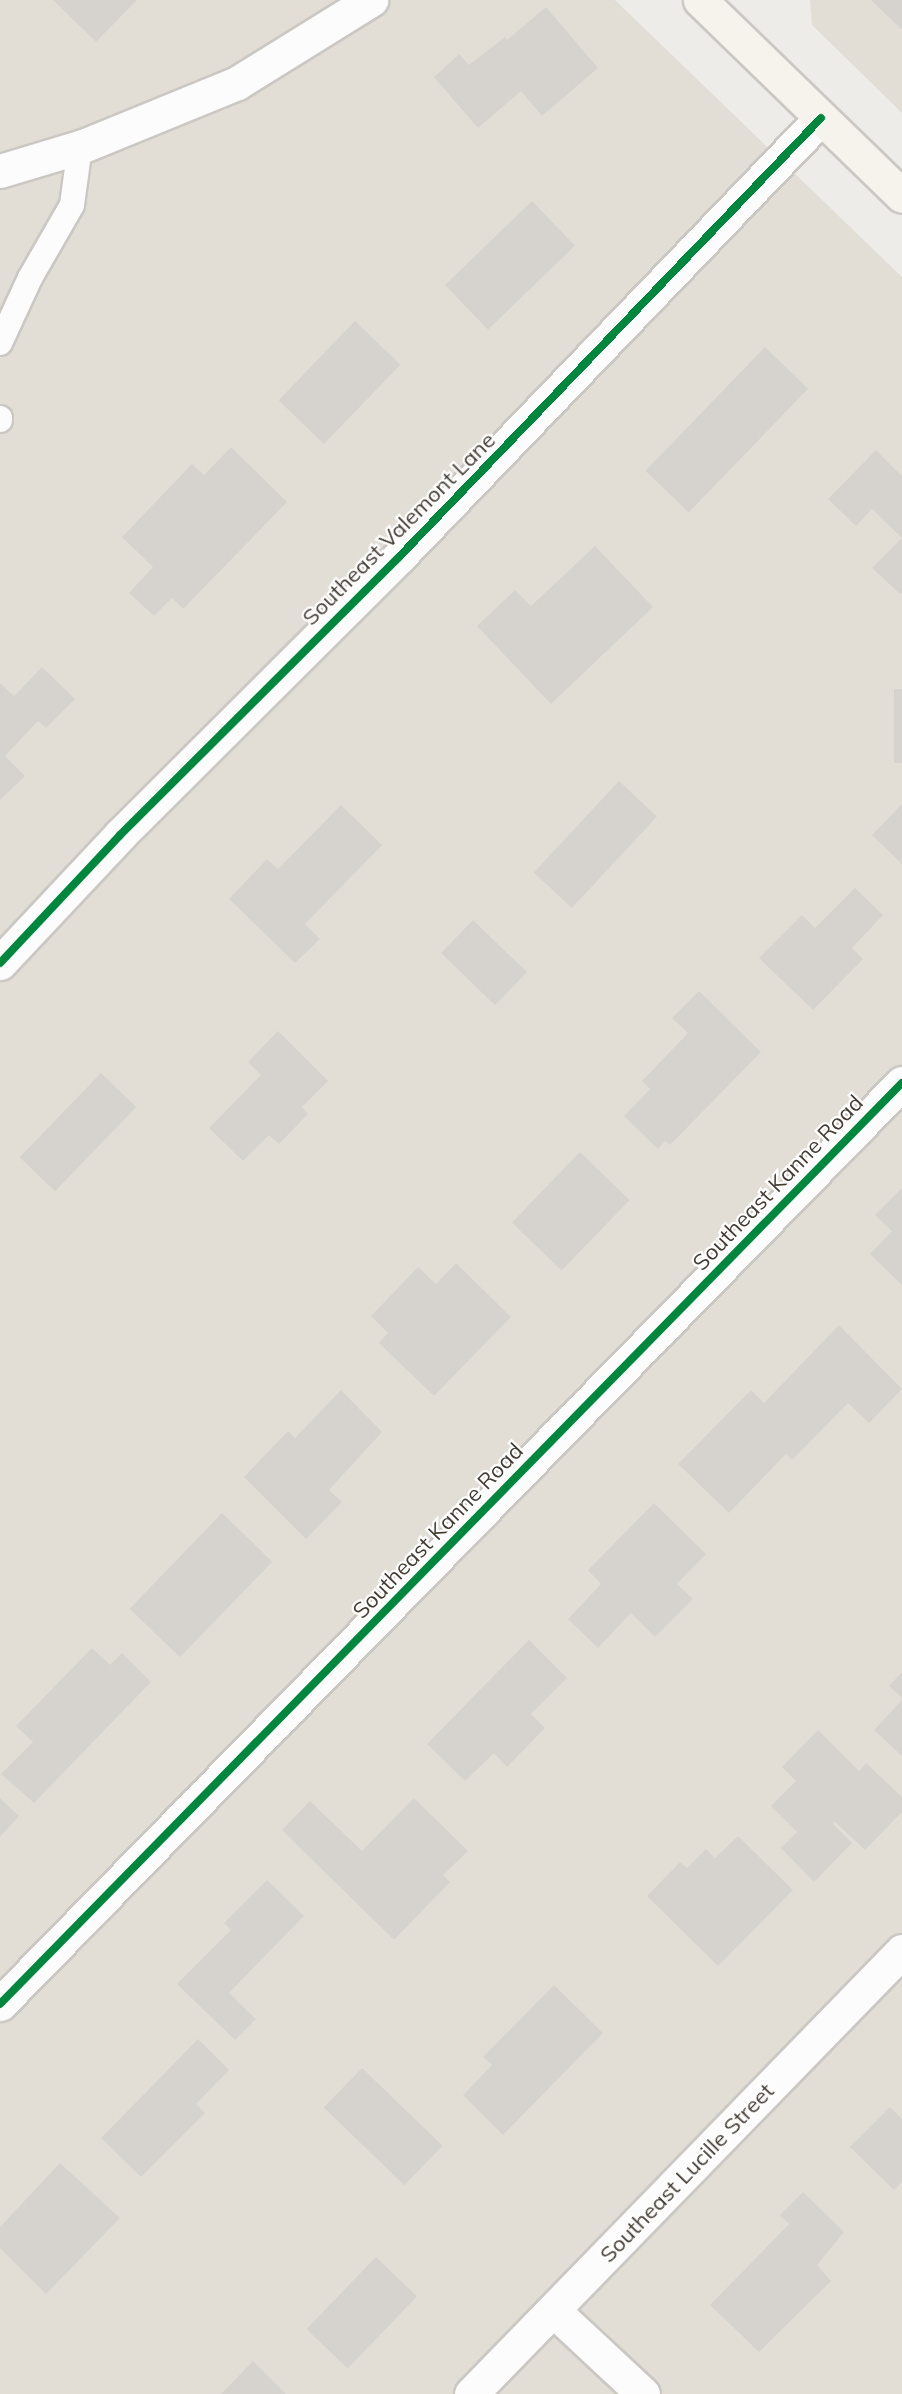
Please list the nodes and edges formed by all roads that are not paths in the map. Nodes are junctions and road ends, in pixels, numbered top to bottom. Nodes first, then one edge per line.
1 (371, 0) edge
2 (700, 0) edge
3 (821, 118) junction
4 (80, 146) junction
5 (0, 171) edge
6 (902, 196) edge
7 (0, 343) edge
8 (0, 963) edge
9 (902, 1083) edge
10 (902, 1951) edge
11 (0, 2004) edge
12 (553, 2310) junction
13 (471, 2394) edge
14 (643, 2394) edge

1 - 4 street
2 - 3 street
3 - 6 street
3 - 8 street, Southeast Valemont Lane
4 - 5 street
4 - 7 lane
9 - 11 street, Southeast Kanne Road
10 - 12 street, Southeast Lucille Street
12 - 13 street, Southeast Lucille Street
12 - 14 street

